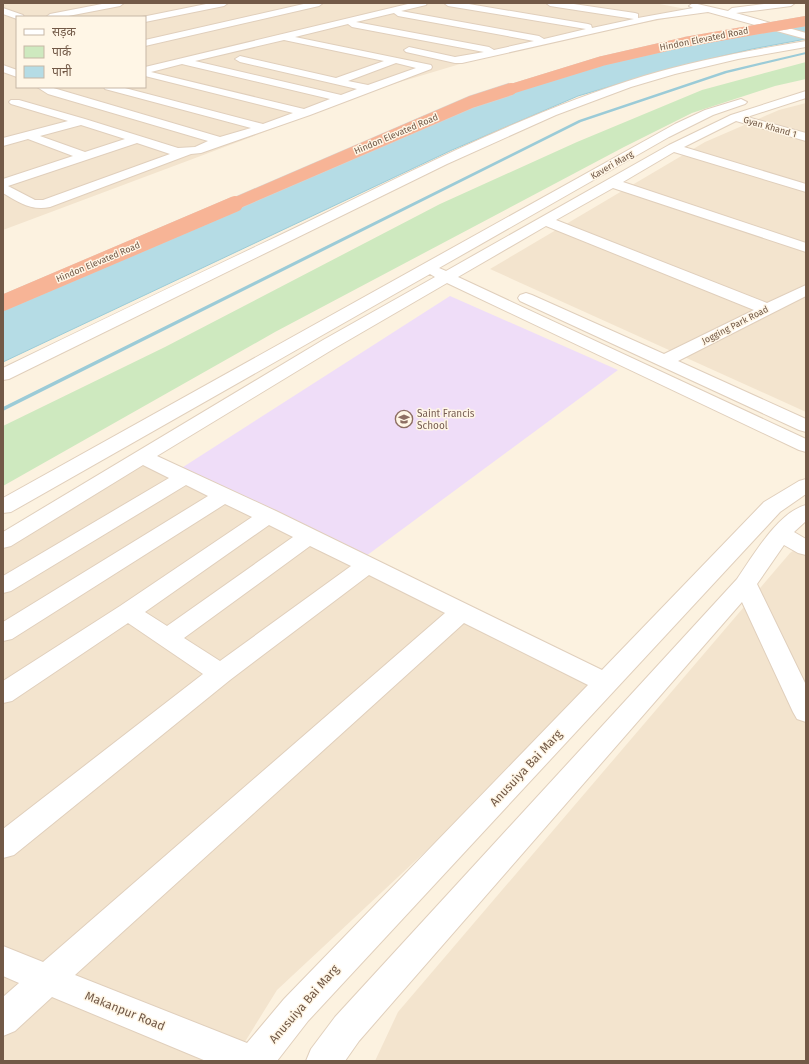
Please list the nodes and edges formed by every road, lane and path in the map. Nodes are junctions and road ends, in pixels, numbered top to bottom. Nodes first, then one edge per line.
1 (120, 3) edge
2 (224, 3) edge
3 (319, 3) edge
4 (423, 3) edge
5 (448, 3) edge
6 (550, 3) edge
7 (696, 3) edge
8 (740, 3) edge
9 (791, 3) edge
10 (680, 4) edge
11 (5, 7) edge
12 (711, 8) junction
13 (390, 11) junction
14 (732, 11) junction
15 (18, 16) edge
16 (55, 16) edge
17 (806, 16) edge
18 (648, 18) junction
19 (146, 19) edge
20 (806, 21) edge
21 (344, 22) junction
22 (599, 29) junction
23 (311, 30) junction
24 (806, 30) edge
25 (334, 35) dead end
26 (806, 36) edge
27 (284, 37) junction
28 (548, 40) junction
29 (146, 43) edge
30 (806, 44) edge
31 (332, 46) junction
32 (396, 48) dead end
33 (498, 52) junction
34 (215, 54) junction
35 (309, 54) dead end
36 (146, 58) edge
37 (396, 60) junction
38 (182, 61) junction
39 (286, 61) dead end
40 (167, 65) junction
41 (271, 66) junction
42 (3, 68) edge
43 (146, 72) edge
44 (146, 72) edge
45 (16, 73) edge
46 (3, 75) edge
47 (338, 82) junction
48 (806, 85) edge
49 (66, 88) edge
50 (113, 88) edge
51 (370, 89) junction
52 (47, 90) edge
53 (806, 94) edge
54 (342, 99) junction
55 (15, 102) junction
56 (3, 105) edge
57 (306, 113) junction
58 (735, 117) junction
59 (82, 121) junction
60 (264, 128) junction
61 (28, 135) junction
62 (806, 137) edge
63 (137, 139) junction
64 (220, 141) junction
65 (3, 142) edge
66 (673, 148) junction
67 (187, 152) junction
68 (84, 156) junction
69 (612, 182) junction
70 (3, 183) edge
71 (3, 188) edge
72 (806, 188) edge
73 (230, 193) dead end
74 (544, 221) junction
75 (806, 248) edge
76 (445, 268) junction
77 (806, 290) edge
78 (3, 302) edge
79 (767, 309) junction
80 (664, 361) junction
81 (3, 375) edge
82 (801, 418) edge
83 (806, 446) edge
84 (142, 456) junction
85 (185, 477) junction
86 (806, 485) edge
87 (224, 495) junction
88 (3, 507) edge
89 (806, 511) edge
90 (268, 516) junction
91 (781, 534) junction
92 (309, 536) junction
93 (3, 541) edge
94 (806, 548) edge
95 (367, 565) junction
96 (745, 584) junction
97 (3, 586) edge
98 (128, 612) junction
99 (461, 612) junction
100 (3, 633) edge
101 (167, 638) junction
102 (221, 674) junction
103 (606, 683) junction
104 (3, 694) edge
105 (806, 712) edge
106 (3, 846) edge
107 (3, 961) edge
108 (47, 979) junction
109 (3, 1020) edge
110 (203, 1054) edge
111 (248, 1061) edge
112 (256, 1061) edge
113 (324, 1061) edge

1 - 16 street
2 - 19 street
3 - 29 street
4 - 13 street
5 - 22 street
6 - 18 street
7 - 12 street
8 - 12 street
9 - 14 street
10 - 12 street
11 - 15 street
12 - 14 street
12 - 18 street
12 - 26 street, bridge
13 - 21 street
13 - 28 street
14 - 24 street, bridge
17 - 73 highway, Hindon Elevated Road
18 - 22 street
20 - 78 highway, Hindon Elevated Road, bridge
21 - 23 street
21 - 33 street
22 - 28 street
23 - 25 street
23 - 27 street
27 - 31 street
27 - 34 street
28 - 33 street
30 - 81 street
31 - 35 street
31 - 37 street
32 - 33 street
34 - 38 street
34 - 41 street
36 - 40 street
37 - 47 street
37 - 51 street
38 - 40 street
38 - 54 street
39 - 41 street
40 - 43 street
41 - 47 street
42 - 45 street
44 - 57 street
45 - 46 street
47 - 51 street
48 - 76 street, Kaveri Marg
49 - 52 street
50 - 60 street
51 - 54 street
52 - 55 street
52 - 64 street
53 - 58 street, Kaveri Marg
54 - 57 street
55 - 56 street
55 - 59 street
57 - 60 street
58 - 62 street, Gyan Khand 1
58 - 66 street, Kaveri Marg
59 - 61 street
59 - 63 street
60 - 64 street
61 - 65 street
61 - 68 street
63 - 67 street
63 - 68 street
64 - 67 street
66 - 69 street, Kaveri Marg
66 - 72 street
67 - 71 street
68 - 70 street
69 - 74 street, Kaveri Marg
69 - 75 street
74 - 76 street, Kaveri Marg
74 - 79 street
76 - 80 street
76 - 83 street
76 - 84 street
76 - 88 street
77 - 79 street, Jogging Park Road
79 - 80 street, Jogging Park Road
80 - 82 street
84 - 85 street
84 - 93 street
85 - 87 street
85 - 97 street
86 - 103 street, Anusuiya Bai Marg
87 - 90 street
87 - 100 street
89 - 91 street
90 - 92 street
90 - 98 street
91 - 94 street
91 - 96 street
92 - 95 street
92 - 101 street
95 - 99 street
95 - 102 street
96 - 105 street
96 - 113 street
98 - 101 street
98 - 104 street
99 - 103 street
99 - 108 street
101 - 102 street
102 - 106 street
103 - 112 street, Anusuiya Bai Marg
107 - 108 street, Makanpur Road
108 - 109 street
108 - 110 street, Makanpur Road
110 - 111 street, Makanpur Road

